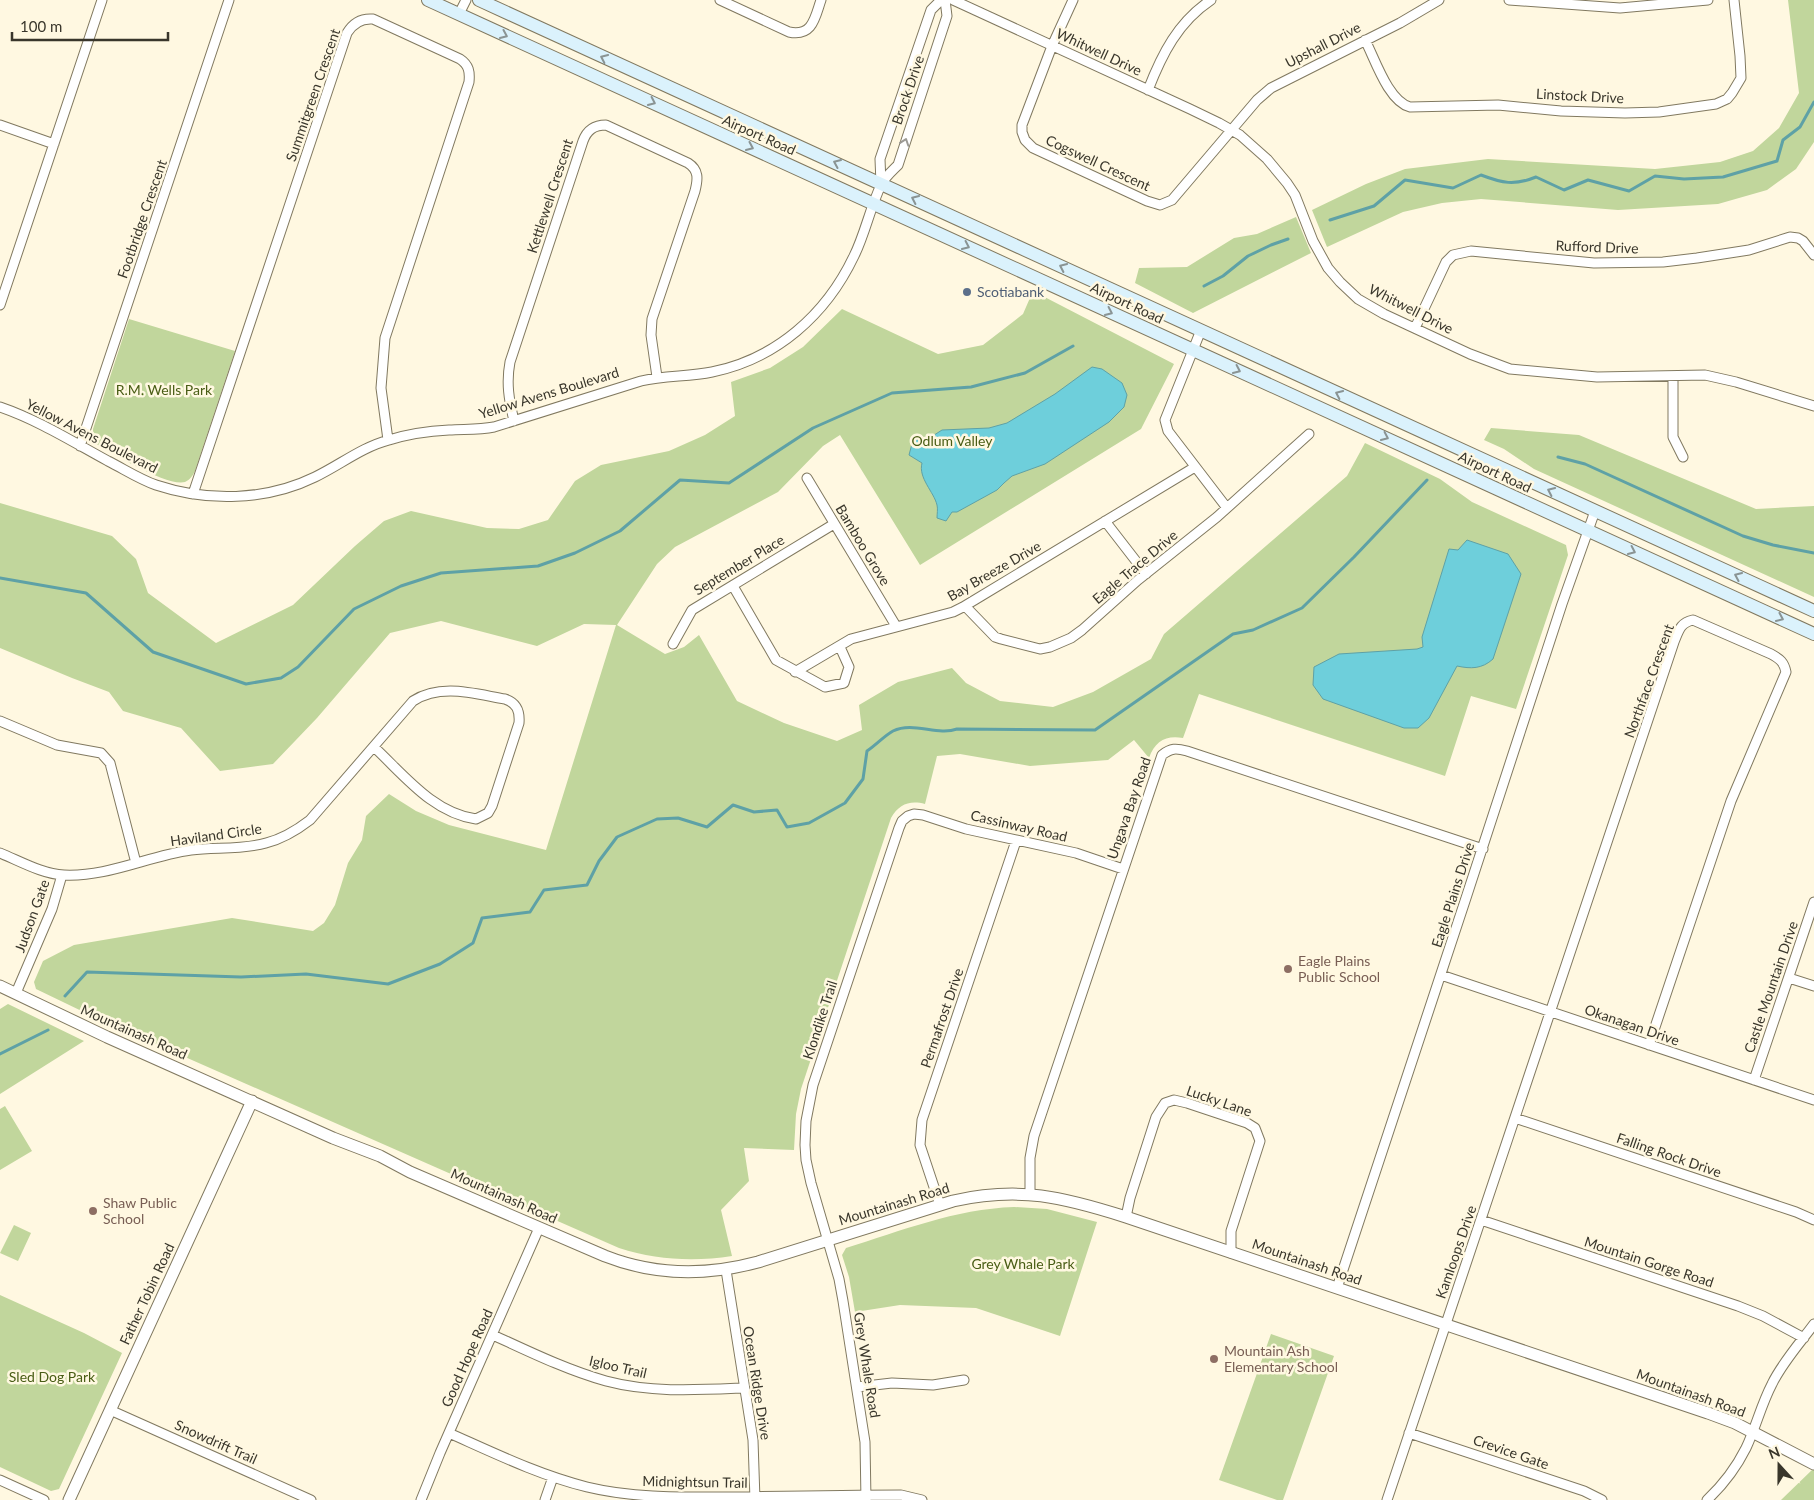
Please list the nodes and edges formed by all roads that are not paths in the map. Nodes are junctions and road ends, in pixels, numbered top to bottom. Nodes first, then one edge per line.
1 (102, 0) edge
2 (229, 0) edge
3 (428, 0) edge
4 (466, 0) edge
5 (479, 0) edge
6 (720, 0) edge
7 (821, 0) edge
8 (941, 0) edge
9 (946, 0) edge
10 (953, 0) edge
11 (1073, 0) edge
12 (1211, 0) edge
13 (1439, 0) edge
14 (1509, 0) edge
15 (1708, 0) edge
16 (1734, 0) edge
17 (459, 14) junction
18 (1366, 40) junction
19 (1052, 46) junction
20 (1148, 90) junction
21 (0, 125) edge
22 (1231, 130) junction
23 (54, 144) junction
24 (881, 184) junction
25 (874, 204) junction
26 (1814, 255) edge
27 (0, 305) edge
28 (1415, 328) junction
29 (1201, 330) junction
30 (1192, 350) junction
31 (1672, 376) junction
32 (657, 377) junction
33 (1814, 406) edge
34 (0, 407) edge
35 (514, 421) junction
36 (1309, 434) dead end
37 (388, 440) junction
38 (80, 446) junction
39 (1683, 457) dead end
40 (1195, 468) junction
41 (807, 478) dead end
42 (193, 494) junction
43 (1227, 508) junction
44 (1595, 511) junction
45 (1105, 521) junction
46 (834, 524) junction
47 (1588, 531) junction
48 (1146, 574) junction
49 (733, 586) junction
50 (965, 606) junction
51 (1814, 611) edge
52 (896, 626) junction
53 (1814, 634) edge
54 (673, 644) dead end
55 (840, 647) junction
56 (795, 672) junction
57 (0, 721) edge
58 (374, 747) junction
59 (908, 816) joint
60 (1016, 841) junction
61 (1483, 848) junction
62 (0, 853) edge
63 (136, 863) junction
64 (1123, 869) junction
65 (62, 875) junction
66 (1814, 902) edge
67 (1441, 975) junction
68 (1789, 978) junction
69 (0, 986) edge
70 (1814, 986) edge
71 (16, 993) junction
72 (1551, 1012) junction
73 (1649, 1045) junction
74 (1754, 1080) junction
75 (1814, 1100) edge
76 (252, 1101) junction
77 (1515, 1118) junction
78 (1030, 1194) junction
79 (940, 1205) junction
80 (1126, 1218) junction
81 (1481, 1220) junction
82 (1814, 1220) edge
83 (539, 1228) junction
84 (828, 1240) junction
85 (1231, 1253) junction
86 (726, 1270) junction
87 (1337, 1288) junction
88 (1814, 1324) edge
89 (1446, 1325) junction
90 (492, 1335) junction
91 (1804, 1338) junction
92 (964, 1380) dead end
93 (857, 1387) junction
94 (744, 1388) junction
95 (110, 1410) junction
96 (1752, 1432) junction
97 (449, 1433) junction
98 (1409, 1433) junction
99 (1814, 1464) edge
100 (553, 1477) junction
101 (0, 1480) edge
102 (648, 1498) edge
103 (755, 1498) edge
104 (866, 1498) edge
105 (44, 1500) edge
106 (68, 1500) edge
107 (311, 1500) edge
108 (421, 1500) edge
109 (545, 1500) edge
110 (922, 1500) edge
111 (1387, 1500) edge
112 (1602, 1500) edge
113 (1707, 1500) edge

1 - 23 street
2 - 38 street, Footbridge Crescent
3 - 17 main road, Airport Road
4 - 17 street
24 -> 5 main road, Airport Road
6 - 7 street
8 - 24 street, Brock Drive
24 -> 9 street, Brock Drive
10 - 19 street, Whitwell Drive
11 - 19 street
12 - 20 street
13 - 18 street, Upshall Drive
14 - 15 street
16 - 18 street, Linstock Drive
17 -> 25 main road, Airport Road
18 - 22 street, Upshall Drive
19 - 20 street, Whitwell Drive
19 - 22 street, Cogswell Crescent
20 - 22 street, Whitwell Drive
21 - 23 street
22 - 28 street, Whitwell Drive
23 - 27 street
24 - 25 street, Brock Drive
29 -> 24 main road, Airport Road
25 -> 30 main road, Airport Road
25 - 32 street, Yellow Avens Boulevard
26 - 28 street, Rufford Drive
28 - 31 street, Whitwell Drive
29 - 30 street
44 -> 29 main road, Airport Road
30 - 40 street
30 -> 47 main road, Airport Road
31 - 33 street, Whitwell Drive
31 - 39 street
32 - 35 street, Yellow Avens Boulevard
32 - 35 street, Kettlewell Crescent
34 - 38 street, Yellow Avens Boulevard
35 - 37 street, Yellow Avens Boulevard
36 - 43 street, Eagle Trace Drive
37 - 42 street, Yellow Avens Boulevard
37 - 42 street, Summitgreen Crescent
38 - 42 street, Yellow Avens Boulevard
40 - 43 street
40 - 45 street, Bay Breeze Drive
41 - 46 street, Bamboo Grove
43 - 48 street, Eagle Trace Drive
44 - 47 street, Eagle Plains Drive
51 -> 44 main road, Airport Road
45 - 48 street
45 - 50 street, Bay Breeze Drive
46 - 49 street, September Place
46 - 52 street, Bamboo Grove
47 -> 53 main road, Airport Road
47 - 61 street, Eagle Plains Drive
48 - 50 street, Eagle Trace Drive
49 - 54 street, September Place
49 - 56 street
50 - 52 street, Bay Breeze Drive
52 - 55 street, Bay Breeze Drive
55 - 56 street, Bay Breeze Drive
55 - 56 street
57 - 63 street
58 - 58 street, Haviland Circle
58 - 63 street, Haviland Circle
59 - 60 street, Cassinway Road
59 - 84 street, Klondike Trail
60 - 64 street, Cassinway Road
60 - 79 street, Permafrost Drive
61 - 64 street, Ungava Bay Road
61 - 67 street, Eagle Plains Drive
62 - 65 street, Haviland Circle
63 - 65 street, Haviland Circle
64 - 78 street, Ungava Bay Road
65 - 71 street, Judson Gate
66 - 68 street, Castle Mountain Drive
67 - 72 street, Okanagan Drive
67 - 87 street, Eagle Plains Drive
68 - 70 street
68 - 74 street, Castle Mountain Drive
69 - 71 street, Mountainash Road
71 - 76 street, Mountainash Road
72 - 73 street, Okanagan Drive
72 - 73 street, Northface Crescent
72 - 77 street, Kamloops Drive
73 - 74 street, Okanagan Drive
74 - 75 street, Okanagan Drive
76 - 83 street, Mountainash Road
76 - 95 street, Father Tobin Road
77 - 81 street, Kamloops Drive
77 - 82 street, Falling Rock Drive
78 - 79 street, Mountainash Road
78 - 80 street, Mountainash Road
79 - 84 street, Mountainash Road
80 - 85 street, Mountainash Road
80 - 85 street, Lucky Lane
81 - 89 street, Kamloops Drive
81 - 91 street, Mountain Gorge Road
83 - 86 street, Mountainash Road
83 - 90 street, Good Hope Road
84 - 86 street, Mountainash Road
84 - 93 street, Grey Whale Road
85 - 87 street, Mountainash Road
86 - 94 street, Ocean Ridge Drive
87 - 89 street, Mountainash Road
88 - 91 street
89 - 96 street, Mountainash Road
89 - 98 street, Kamloops Drive
90 - 94 street, Igloo Trail
90 - 97 street, Good Hope Road
91 - 96 street
92 - 93 street
93 - 104 street, Grey Whale Road
94 - 103 street, Ocean Ridge Drive
95 - 106 street, Father Tobin Road
95 - 107 street, Snowdrift Trail
96 - 99 street, Mountainash Road
96 - 113 street
97 - 100 street, Midnightsun Trail
97 - 108 street, Good Hope Road
98 - 111 street, Kamloops Drive
98 - 112 street, Crevice Gate
100 - 102 street, Midnightsun Trail
100 - 109 street
101 - 105 street
102 - 103 street, Midnightsun Trail
103 - 104 street, Midnightsun Trail
104 - 110 street, Midnightsun Trail

